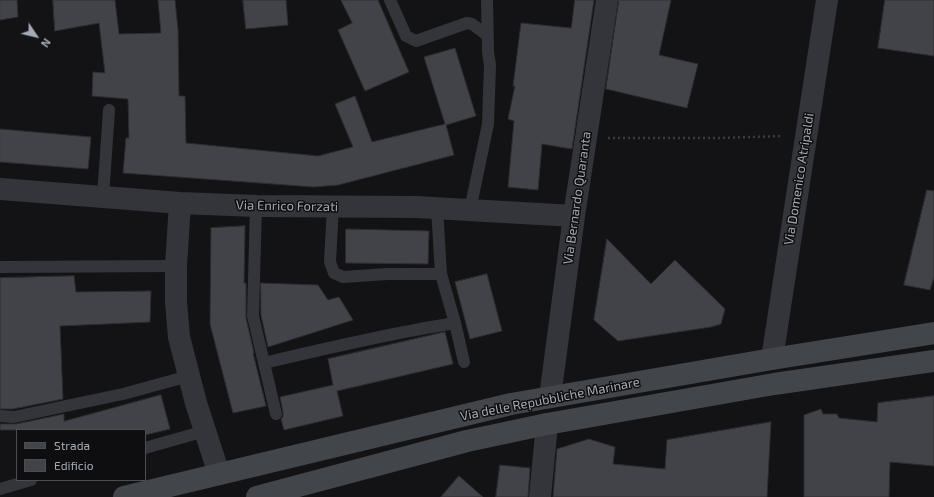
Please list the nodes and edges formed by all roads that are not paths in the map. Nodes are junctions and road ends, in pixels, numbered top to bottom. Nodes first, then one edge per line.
1 (390, 0) edge
2 (487, 0) edge
3 (607, 0) edge
4 (827, 0) edge
5 (488, 36) junction
6 (110, 110) dead end
7 (0, 189) edge
8 (103, 197) junction
9 (180, 203) junction
10 (256, 206) junction
11 (333, 206) junction
12 (438, 208) junction
13 (470, 210) junction
14 (574, 216) junction
15 (176, 266) junction
16 (0, 267) edge
17 (441, 274) junction
18 (455, 323) junction
19 (934, 333) edge
20 (772, 359) junction
21 (934, 361) edge
22 (464, 362) dead end
23 (264, 363) junction
24 (189, 376) junction
25 (774, 384) junction
26 (550, 398) junction
27 (276, 414) dead end
28 (0, 416) edge
29 (547, 424) junction
30 (205, 432) junction
31 (146, 448) edge
32 (219, 474) junction
33 (28, 481) edge
34 (0, 489) edge
35 (124, 497) edge
36 (257, 497) edge
37 (540, 497) edge

1 - 5 lane
2 - 5 lane
3 - 14 street, Via Bernardo Quaranta
4 - 20 street, Via Domenico Atripaldi
5 - 13 lane
6 - 8 lane
7 - 8 street, Via Enrico Forzati
8 - 9 street, Via Enrico Forzati
9 - 10 street, Via Enrico Forzati
9 - 15 street
10 - 11 street, Via Enrico Forzati
10 - 23 lane
11 - 12 street, Via Enrico Forzati
11 - 17 lane
12 - 13 street, Via Enrico Forzati
12 - 17 lane
13 - 14 street, Via Enrico Forzati
14 - 26 street, Via Bernardo Quaranta
15 - 16 lane
15 - 24 street
17 - 18 lane
18 - 22 lane
18 - 23 lane
19 - 20 main road, Via delle Repubbliche Marinare
20 - 25 main road
20 - 26 main road, Via delle Repubbliche Marinare
21 - 25 main road, Via delle Repubbliche Marinare
23 - 27 lane
24 - 28 lane
24 - 30 street
25 - 29 main road, Via delle Repubbliche Marinare
26 - 29 main road
26 - 32 main road, Via delle Repubbliche Marinare
29 - 36 main road, Via delle Repubbliche Marinare
29 - 37 street
30 - 31 lane
30 - 32 street
32 - 35 main road, Via delle Repubbliche Marinare
33 - 34 lane

